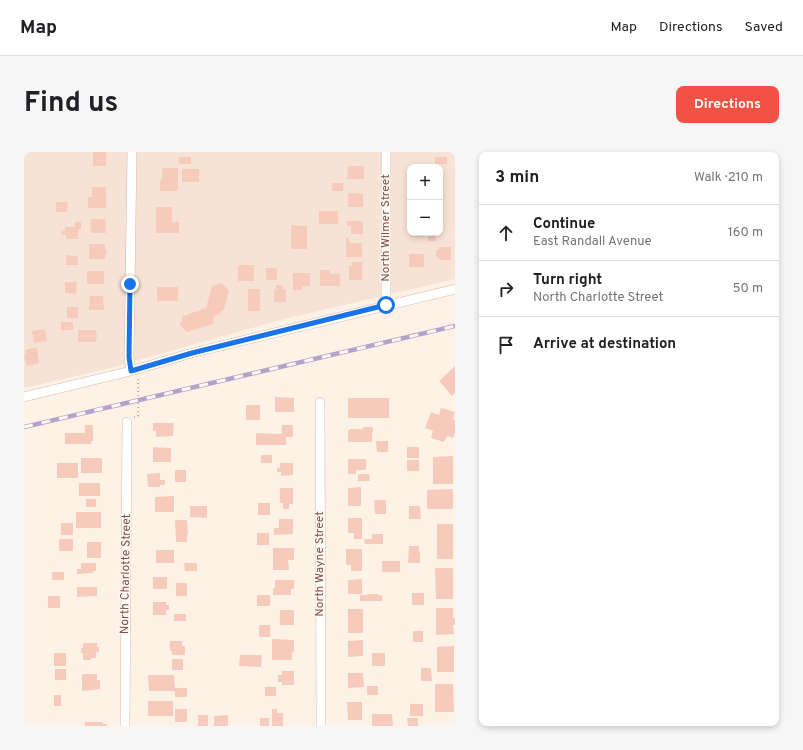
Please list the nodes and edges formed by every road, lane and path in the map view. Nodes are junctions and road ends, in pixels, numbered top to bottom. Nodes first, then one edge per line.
1 (132, 152) edge
2 (386, 152) edge
3 (455, 289) edge
4 (386, 305) junction
5 (135, 370) junction
6 (24, 397) edge
7 (320, 402) dead end
8 (129, 420) joint
9 (125, 726) edge
10 (321, 726) edge

1 - 5 street
2 - 4 street, North Wilmer Street
3 - 4 street
4 - 5 street
5 - 6 street
5 - 8 path
7 - 10 street, North Wayne Street
8 - 9 street, North Charlotte Street

